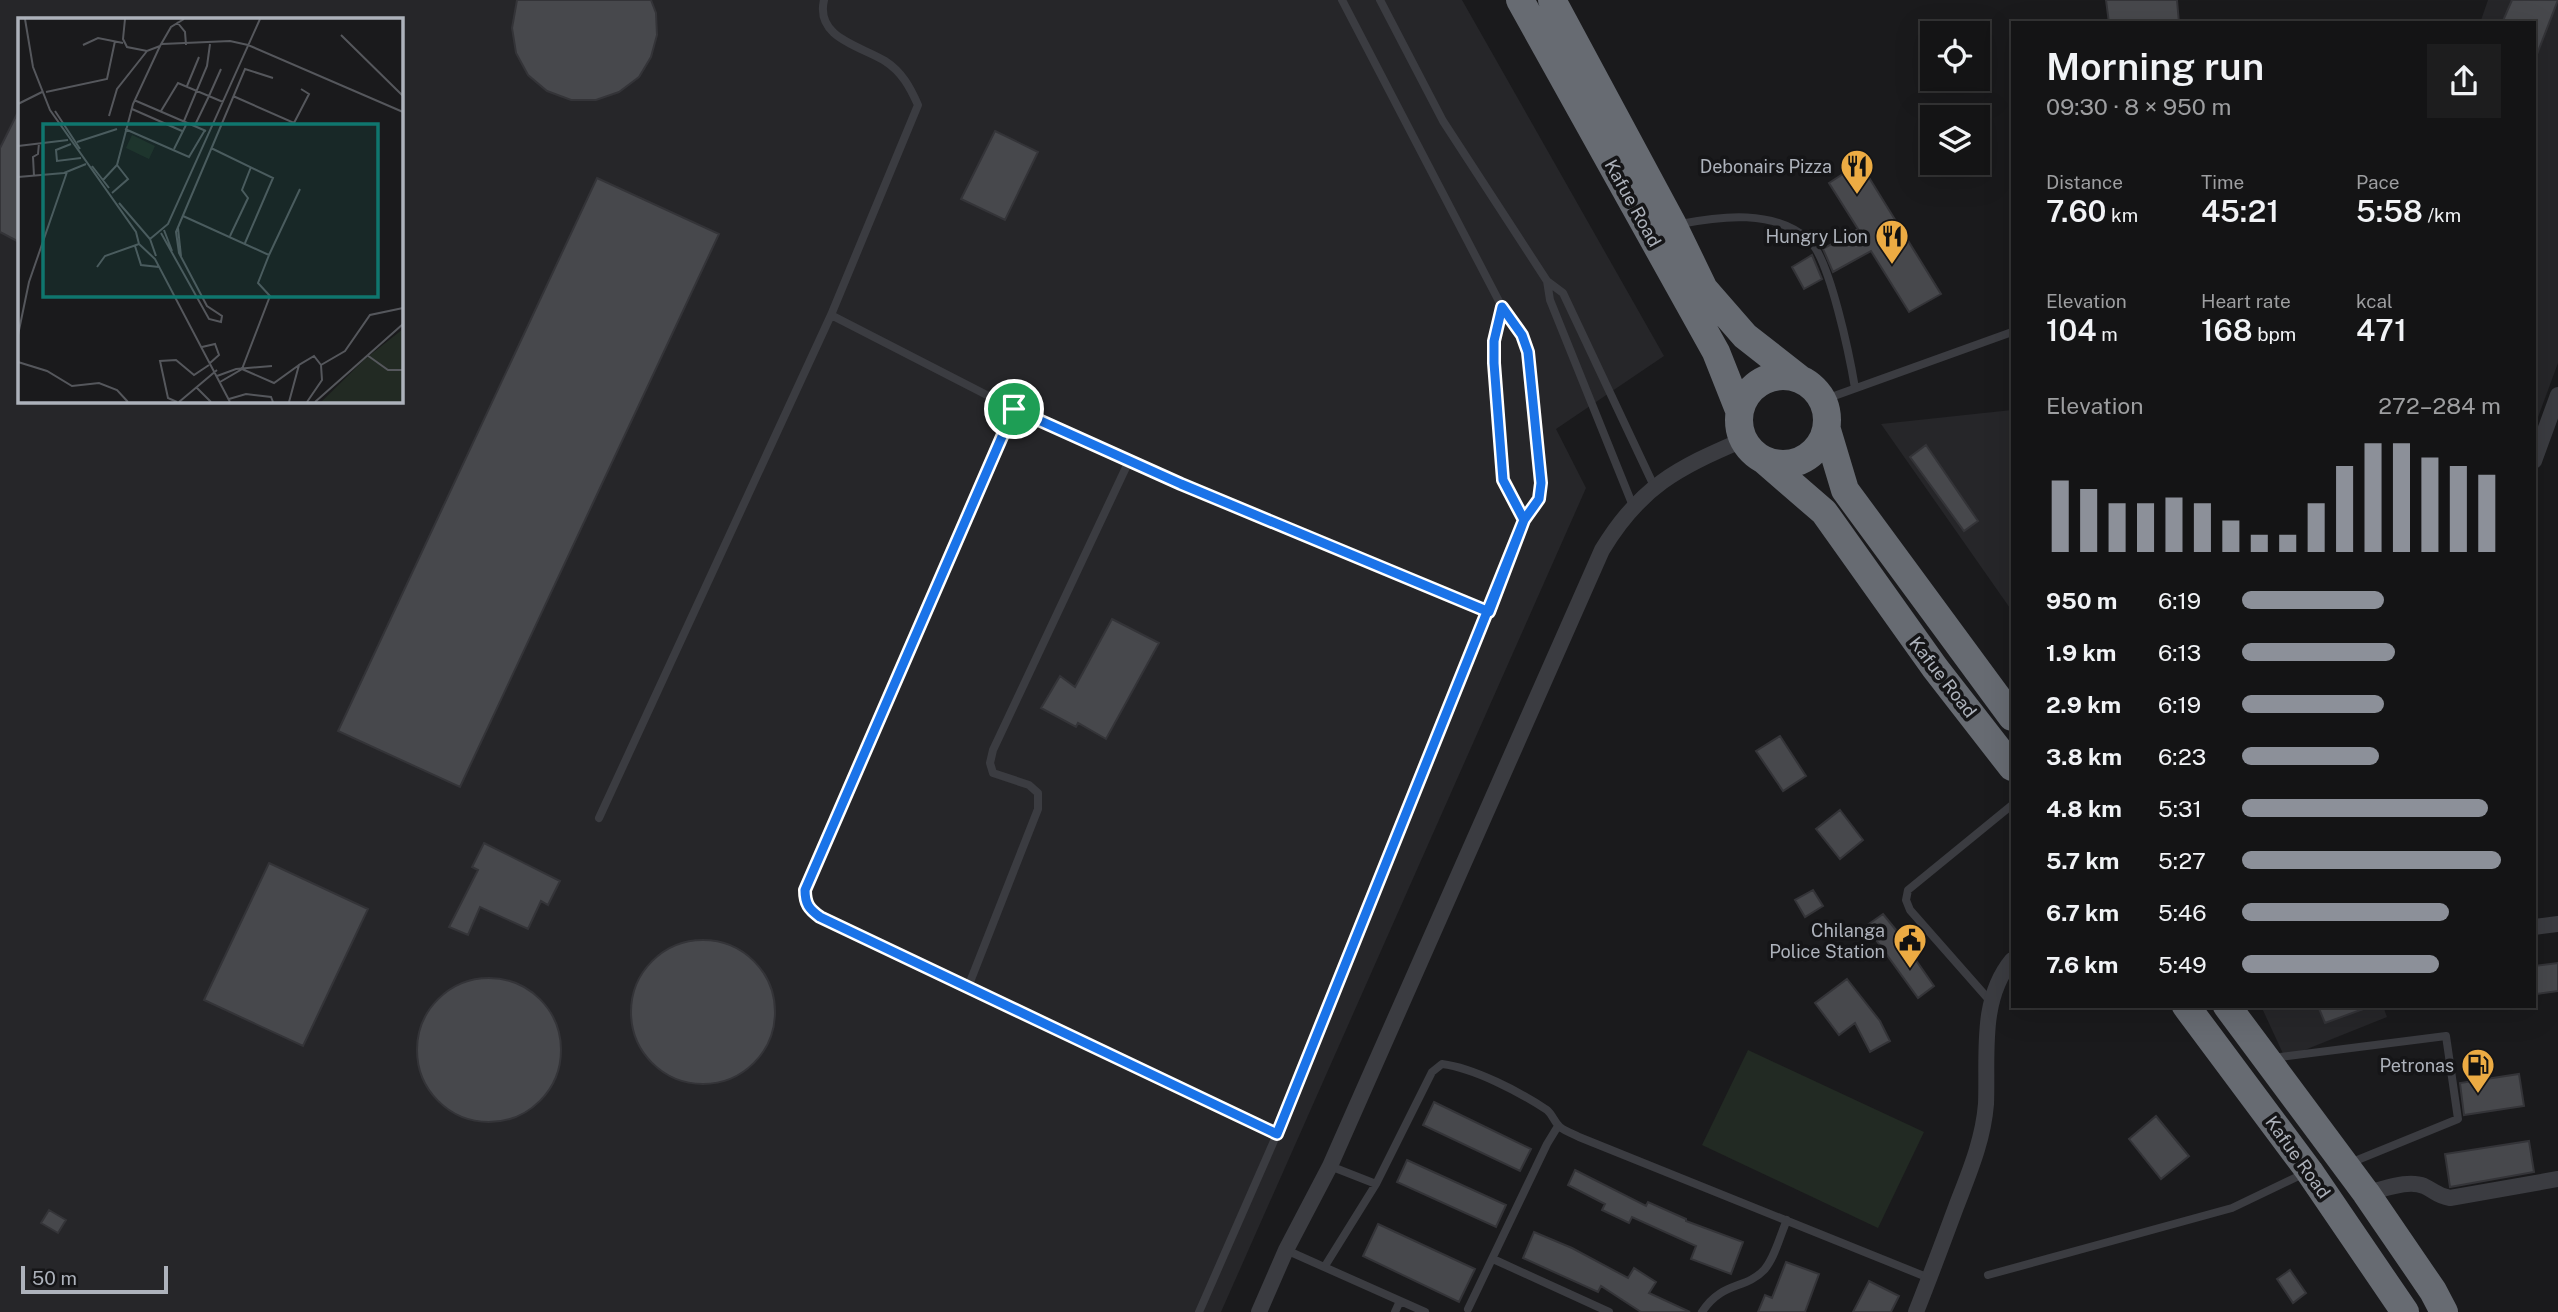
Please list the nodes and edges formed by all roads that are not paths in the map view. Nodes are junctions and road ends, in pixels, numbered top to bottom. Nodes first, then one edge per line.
1 (824, 0) edge
2 (1342, 0) edge
3 (1380, 0) edge
4 (1520, 0) edge
5 (1552, 0) edge
6 (1673, 225) junction
7 (1547, 281) junction
8 (1502, 307) junction
9 (831, 315) junction
10 (2011, 332) edge
11 (1800, 379) junction
12 (1856, 388) junction
13 (2558, 395) edge
14 (1823, 400) junction
15 (1014, 409) junction
16 (1739, 410) junction
17 (1826, 430) junction
18 (1743, 440) junction
19 (2536, 456) edge
20 (1129, 461) junction
21 (1765, 461) junction
22 (1654, 486) junction
23 (1633, 506) junction
24 (1524, 520) junction
25 (1489, 612) junction
26 (2011, 716) edge
27 (2011, 766) edge
28 (2011, 806) edge
29 (599, 818) dead end
30 (2558, 924) edge
31 (2536, 927) edge
32 (2011, 961) edge
33 (968, 987) junction
34 (1992, 1002) junction
35 (2187, 1008) edge
36 (2234, 1008) edge
37 (2266, 1059) junction
38 (1558, 1126) junction
39 (1277, 1134) junction
40 (2345, 1165) junction
41 (1330, 1166) junction
42 (2309, 1171) junction
43 (2558, 1179) edge
44 (1376, 1184) junction
45 (2366, 1193) junction
46 (1787, 1220) junction
47 (1286, 1250) junction
48 (1493, 1259) junction
49 (1325, 1266) junction
50 (1988, 1275) dead end
51 (1929, 1278) junction
52 (1400, 1301) junction
53 (1468, 1309) dead end
54 (1199, 1312) edge
55 (1259, 1312) edge
56 (1395, 1312) edge
57 (1425, 1312) edge
58 (1609, 1312) edge
59 (1702, 1312) edge
60 (1916, 1312) edge
61 (2405, 1312) edge
62 (2444, 1312) edge

1 - 9 lane
2 - 8 lane
3 - 7 lane
4 - 16 highway, Kafue Road
5 - 6 highway, Kafue Road
6 - 11 highway, Kafue Road
6 - 12 lane
7 - 22 lane
7 - 23 lane
8 - 24 lane
8 - 24 lane
9 - 15 lane
9 - 29 lane
10 - 12 lane
11 - 14 highway
11 - 16 highway
12 - 14 lane
13 - 19 street
14 - 17 highway
15 - 20 lane
15 - 33 lane
16 - 18 highway
17 - 21 highway
17 - 26 highway, Kafue Road
18 - 21 highway
18 - 22 street
20 - 25 lane
20 - 33 lane
21 - 27 highway, Kafue Road
22 - 23 street
23 - 41 street
24 - 25 lane
25 - 39 lane
28 - 34 lane
30 - 31 street
32 - 34 street
33 - 39 lane
34 - 51 street
35 - 42 highway, Kafue Road
36 - 37 highway, Kafue Road
37 - 40 highway, Kafue Road
37 - 40 lane
38 - 44 lane
38 - 46 lane
38 - 48 lane
39 - 54 lane
40 - 45 highway, Kafue Road
41 - 44 lane
41 - 47 street
42 - 50 lane
42 - 61 highway, Kafue Road
43 - 45 street
44 - 49 lane
45 - 62 highway, Kafue Road
46 - 51 lane
46 - 59 lane
47 - 49 lane
47 - 55 street
48 - 53 lane
48 - 58 lane
49 - 52 lane
51 - 60 street
52 - 56 lane
52 - 57 lane

